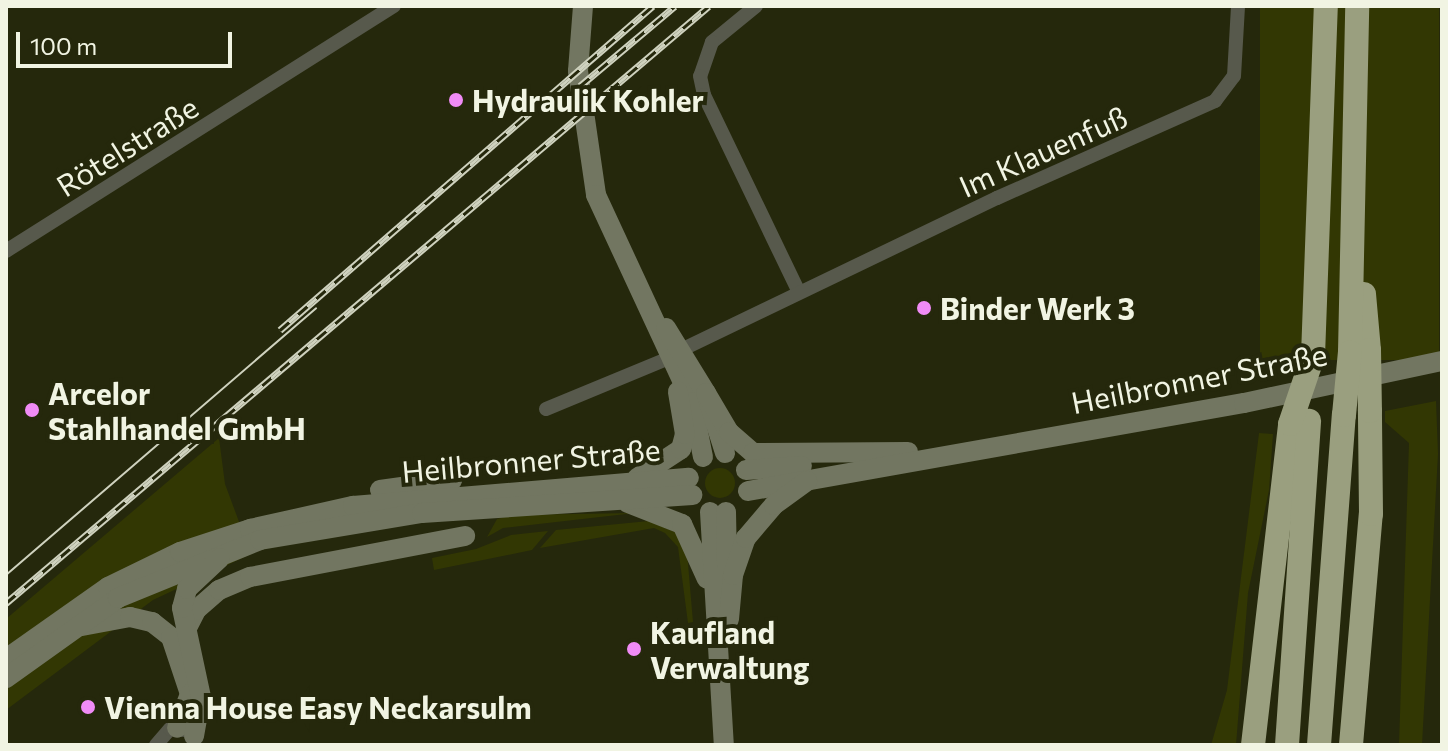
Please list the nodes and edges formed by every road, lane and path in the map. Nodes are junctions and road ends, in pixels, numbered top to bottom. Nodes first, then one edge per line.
1 (394, 6) edge
2 (756, 6) edge
3 (1238, 6) edge
4 (1326, 6) edge
5 (1357, 6) edge
6 (582, 7) edge
7 (6, 251) edge
8 (799, 292) junction
9 (1359, 351) junction
10 (675, 359) junction
11 (1442, 361) edge
12 (706, 393) junction
13 (546, 409) dead end
14 (1300, 422) junction
15 (967, 449) junction
16 (908, 452) junction
17 (725, 453) junction
18 (703, 457) junction
19 (746, 470) junction
20 (814, 477) junction
21 (452, 480) dead end
22 (629, 482) junction
23 (690, 486) junction
24 (748, 491) junction
25 (608, 498) junction
26 (718, 512) junction
27 (465, 536) dead end
28 (180, 552) junction
29 (226, 552) junction
30 (722, 613) junction
31 (74, 627) junction
32 (187, 628) junction
33 (6, 659) edge
34 (6, 678) edge
35 (189, 736) edge
36 (156, 745) edge
37 (725, 745) edge
38 (1253, 745) edge
39 (1287, 745) edge
40 (1319, 745) edge
41 (1351, 745) edge

1 - 7 street, Rötelstraße
2 - 8 street
3 - 8 street, Im Klauenfuß
4 - 14 highway, bridge
5 - 9 highway
6 - 10 main road
8 - 10 street, Im Klauenfuß
9 - 40 highway, bridge
9 - 41 highway, bridge
10 - 12 main road
10 - 13 street, Im Klauenfuß
10 - 18 main road
10 - 22 main road
11 - 15 main road, Heilbronner Straße
12 - 16 main road
12 - 17 main road
14 - 38 highway
14 - 39 highway
15 - 16 main road, Heilbronner Straße
15 - 20 main road, Heilbronner Straße
16 - 19 main road, Heilbronner Straße
17 - 18 main road
17 - 19 main road
18 - 23 main road
19 - 24 main road
20 - 24 main road, Heilbronner Straße
20 - 30 main road
21 - 28 main road
22 - 23 main road, Heilbronner Straße
22 - 28 main road, Heilbronner Straße
23 - 25 main road, Heilbronner Straße
23 - 26 main road
24 - 26 main road
25 - 29 main road, Heilbronner Straße
25 - 30 main road
26 - 30 main road
27 - 32 main road
28 - 33 main road, Heilbronner Straße
29 - 31 main road, Heilbronner Straße
29 - 32 main road
30 - 37 main road
31 - 34 main road, Heilbronner Straße
31 - 35 main road
32 - 35 main road
35 - 36 street

